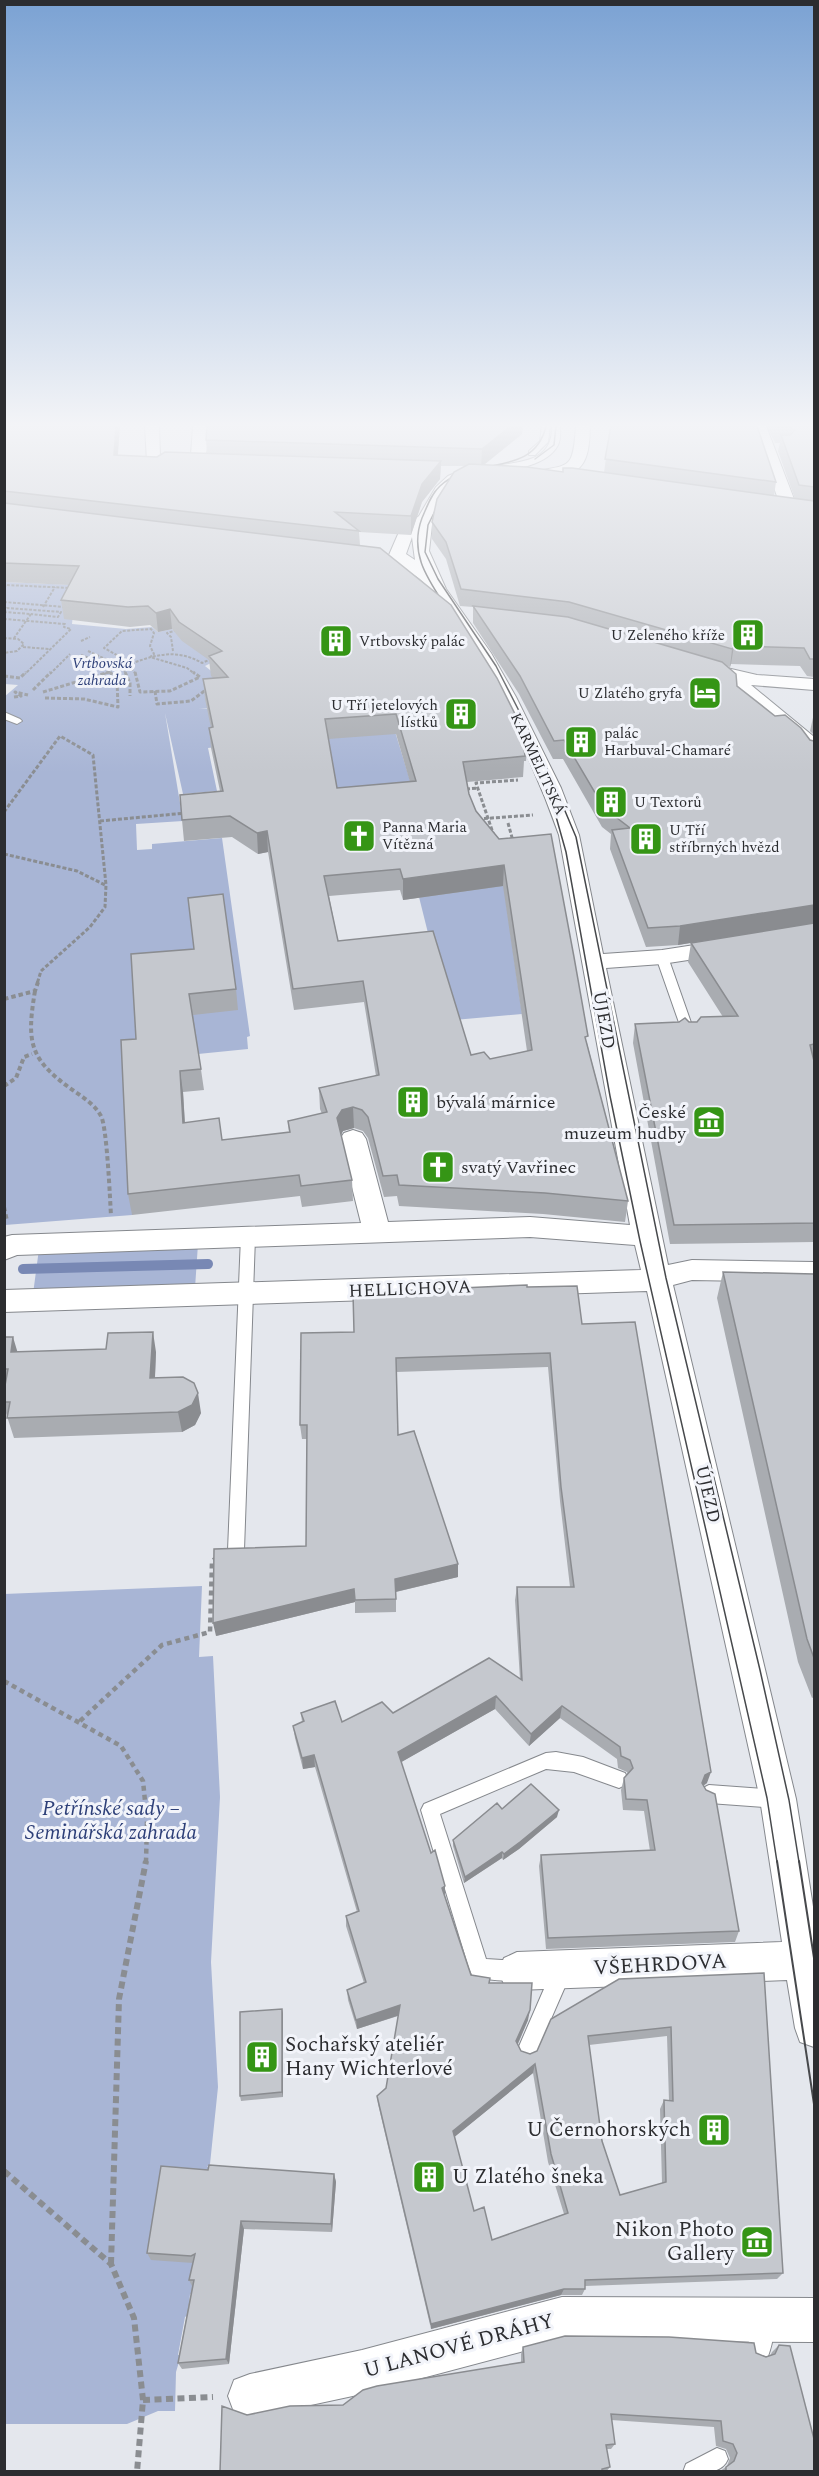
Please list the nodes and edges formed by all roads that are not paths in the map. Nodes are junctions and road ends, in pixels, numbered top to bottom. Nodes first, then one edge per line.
1 (402, 542) edge
2 (421, 542) edge
3 (383, 561) edge
4 (405, 563) junction
5 (426, 565) junction
6 (436, 584) junction
7 (455, 613) junction
8 (477, 615) edge
9 (690, 664) edge
10 (728, 676) junction
11 (814, 684) edge
12 (794, 685) junction
13 (4, 715) edge
14 (17, 721) dead end
15 (810, 746) edge
16 (748, 944) edge
17 (662, 957) junction
18 (594, 962) junction
19 (690, 1036) edge
20 (353, 1139) dead end
21 (377, 1232) junction
22 (646, 1236) junction
23 (248, 1237) junction
24 (4, 1250) edge
25 (814, 1272) edge
26 (658, 1280) junction
27 (246, 1295) junction
28 (4, 1301) edge
29 (236, 1551) edge
30 (619, 1779) dead end
31 (709, 1794) edge
32 (778, 1799) junction
33 (804, 1960) junction
34 (563, 1969) junction
35 (517, 1971) joint
36 (814, 2016) edge
37 (527, 2051) edge
38 (814, 2320) edge
39 (250, 2396) road end
40 (717, 2459) dead end
41 (694, 2472) edge

1 - 4 street, KARMELITSKÁ
2 - 5 street, KARMELITSKÁ
3 - 4 street
4 - 5 street
4 - 6 street, KARMELITSKÁ
5 - 6 street, KARMELITSKÁ
6 - 7 street, KARMELITSKÁ
7 - 8 street
7 - 18 street, KARMELITSKÁ
9 - 10 street
10 - 12 street
10 - 15 street
11 - 12 street
12 - 15 street
13 - 14 lane
16 - 17 street
17 - 18 street
17 - 19 lane
18 - 22 street, ÚJEZD
20 - 21 street
21 - 22 street
21 - 23 street
22 - 26 street, ÚJEZD
23 - 24 street
23 - 27 lane
25 - 26 street, HELLICHOVA
26 - 27 street, HELLICHOVA
26 - 32 street, ÚJEZD
27 - 28 street, HELLICHOVA
27 - 29 lane
30 - 35 lane
31 - 32 lane
32 - 33 street, ÚJEZD
33 - 34 street, VŠEHRDOVA
33 - 36 street, ÚJEZD
34 - 35 street, VŠEHRDOVA
34 - 37 lane
38 - 39 street, U LANOVÉ DRÁHY
40 - 41 lane

